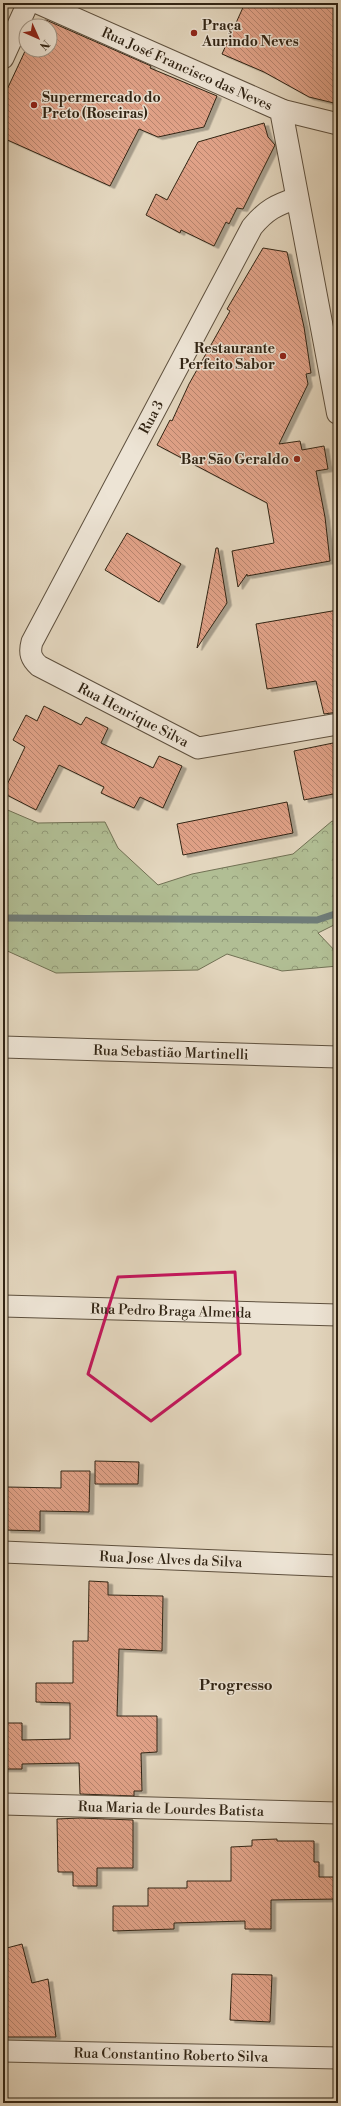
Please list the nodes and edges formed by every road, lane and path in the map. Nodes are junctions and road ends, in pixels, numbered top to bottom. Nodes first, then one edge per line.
1 (28, 3) edge
2 (39, 3) edge
3 (3, 58) edge
4 (281, 110) junction
5 (338, 124) edge
6 (297, 198) junction
7 (338, 412) edge
8 (31, 656) joint
9 (338, 724) edge
10 (3, 1047) edge
11 (338, 1057) edge
12 (3, 1306) edge
13 (338, 1315) edge
14 (3, 1552) edge
15 (338, 1566) edge
16 (3, 1804) edge
17 (338, 1813) edge
18 (3, 2051) edge
19 (338, 2058) edge

1 - 3 street
2 - 4 street, Rua José Francisco das Neves
4 - 5 street, Rua José Francisco das Neves
4 - 6 street
6 - 7 street
6 - 8 street, Rua 3
8 - 9 street, Rua Henrique Silva
10 - 11 street, Rua Sebastião Martinelli
12 - 13 street, Rua Pedro Braga Almeida
14 - 15 street, Rua Jose Alves da Silva
16 - 17 street, Rua Maria de Lourdes Batista
18 - 19 street, Rua Constantino Roberto Silva

